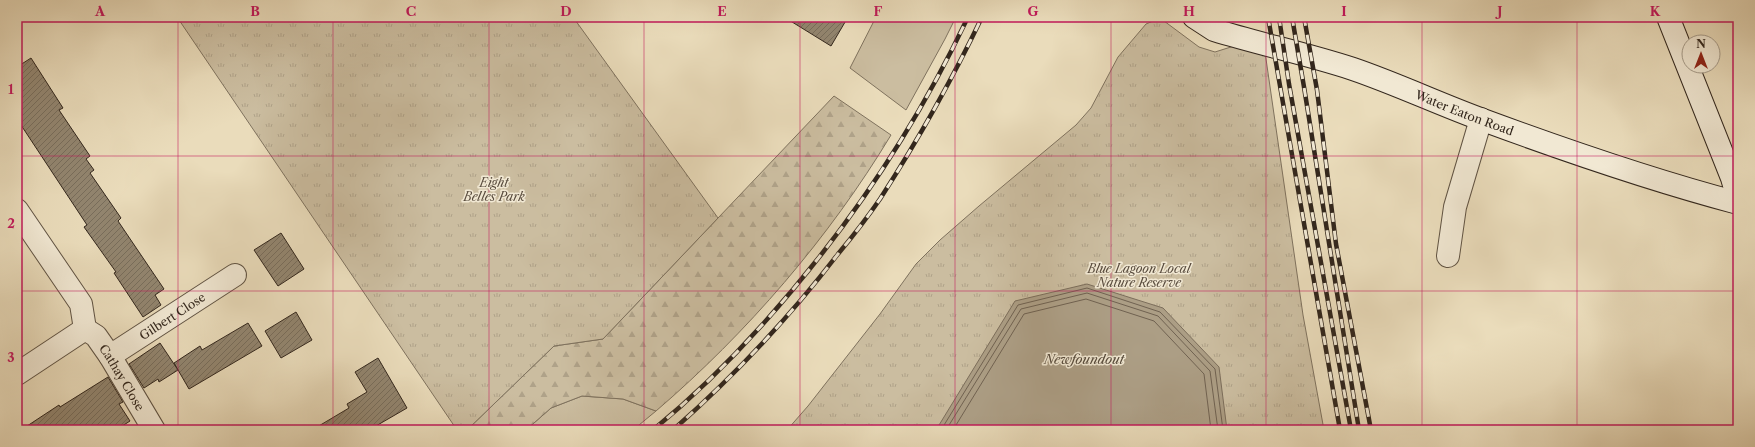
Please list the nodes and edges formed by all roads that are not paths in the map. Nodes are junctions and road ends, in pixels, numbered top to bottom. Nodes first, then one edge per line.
1 (1194, 17) edge
2 (1668, 17) edge
3 (1481, 119) junction
4 (1738, 199) edge
5 (1738, 203) edge
6 (17, 210) edge
7 (1448, 256) dead end
8 (234, 275) dead end
9 (85, 329) junction
10 (110, 356) junction
11 (17, 374) edge
12 (154, 430) edge

1 - 3 street, Water Eaton Road
2 - 4 street
3 - 5 street, Water Eaton Road
3 - 7 street
6 - 9 street
8 - 10 street, Gilbert Close
9 - 10 street, Cathay Close
9 - 11 street
10 - 12 street, Cathay Close

